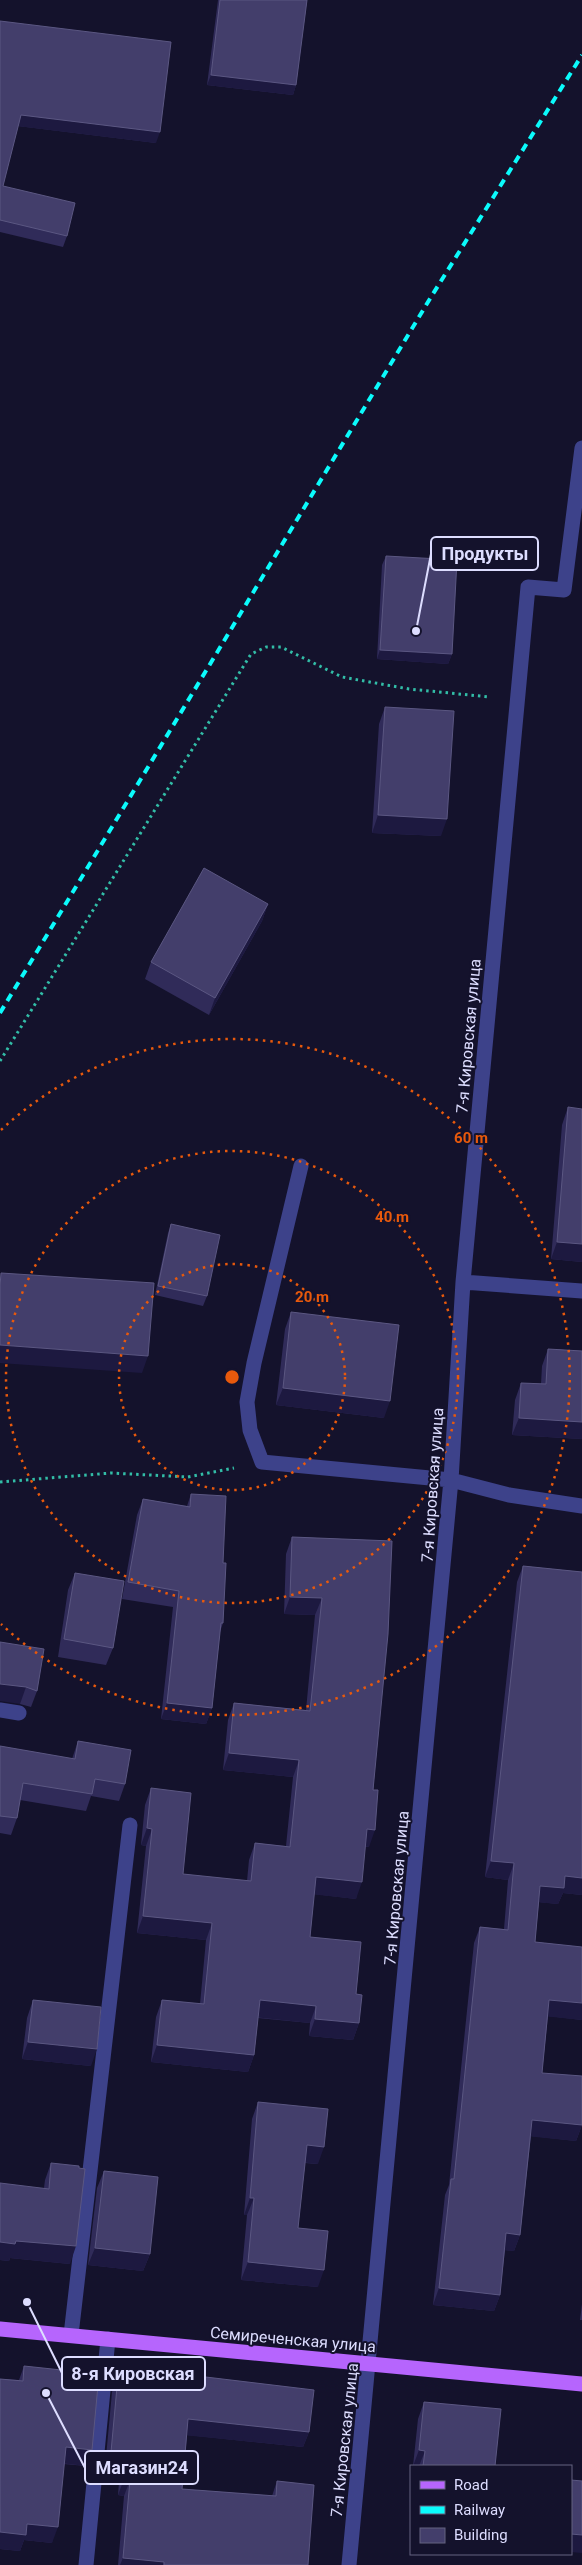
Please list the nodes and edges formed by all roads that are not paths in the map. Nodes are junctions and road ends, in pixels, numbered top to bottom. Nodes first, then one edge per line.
1 (582, 448) edge
2 (301, 1166) dead end
3 (463, 1282) junction
4 (582, 1291) edge
5 (451, 1480) junction
6 (582, 1506) edge
7 (0, 1710) edge
8 (19, 1713) dead end
9 (130, 1825) dead end
10 (0, 2328) edge
11 (71, 2335) junction
12 (108, 2339) junction
13 (369, 2364) junction
14 (582, 2384) edge
15 (86, 2565) edge
16 (349, 2565) edge

1 - 3 street, 7-я Кировская улица
2 - 5 street
3 - 4 street
3 - 5 street, 7-я Кировская улица
5 - 6 street
5 - 13 street, 7-я Кировская улица
7 - 8 street
9 - 11 street
10 - 11 main road, Семиреченская улица
11 - 12 main road, Семиреченская улица
12 - 13 main road, Семиреченская улица
12 - 15 street
13 - 14 main road, Семиреченская улица
13 - 16 street, 7-я Кировская улица

